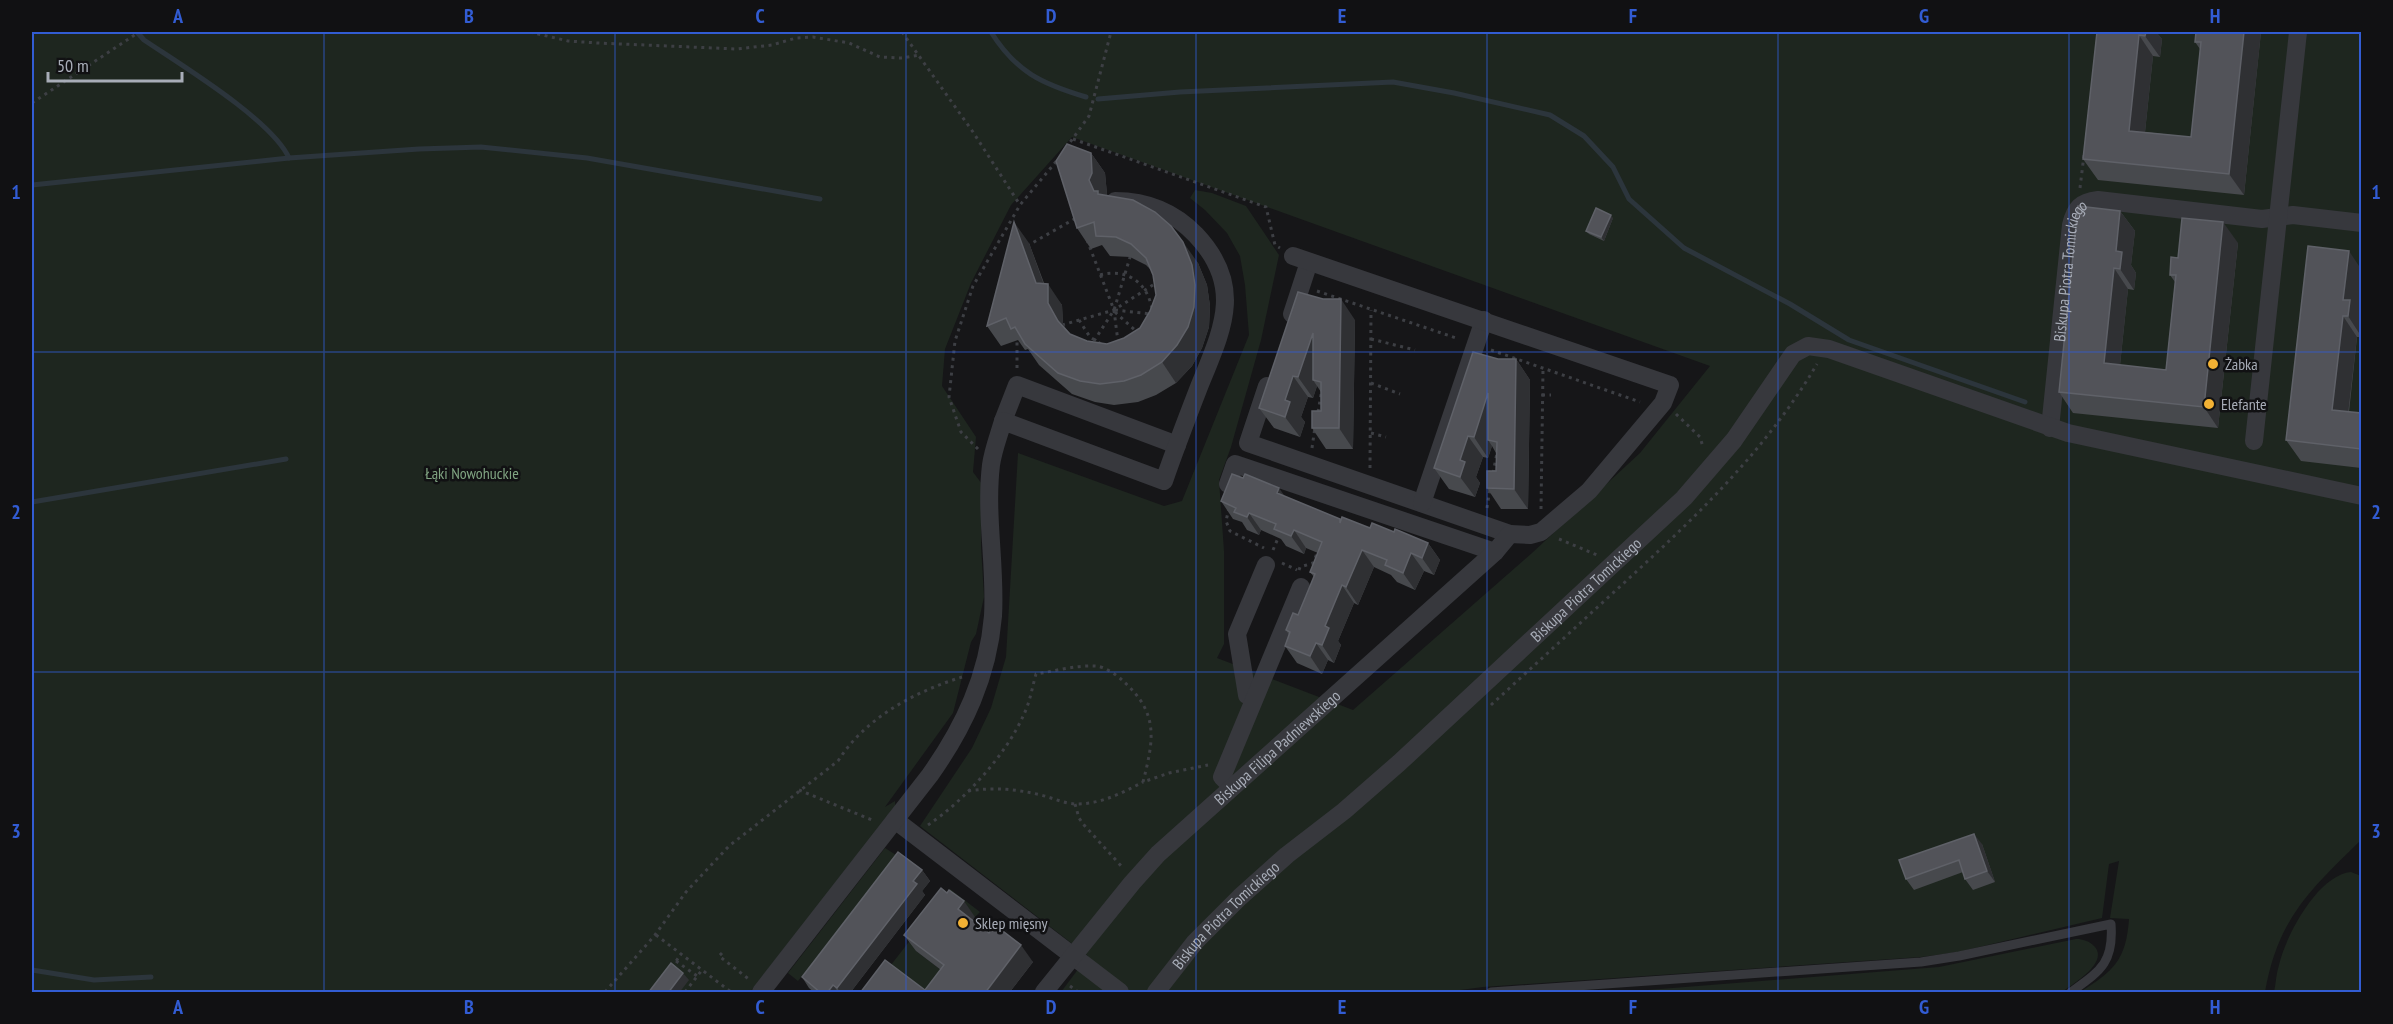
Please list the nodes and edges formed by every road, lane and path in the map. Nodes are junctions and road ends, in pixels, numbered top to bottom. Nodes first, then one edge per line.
1 (139, 32) edge
2 (530, 32) edge
3 (902, 32) edge
4 (1111, 32) edge
5 (2298, 32) edge
6 (920, 55) junction
7 (32, 103) edge
8 (1073, 139) junction
9 (2085, 148) edge
10 (1115, 201) edge
11 (1020, 205) junction
12 (2078, 206) junction
13 (1075, 211) edge
14 (1077, 217) junction
15 (2278, 217) junction
16 (2361, 223) edge
17 (1081, 226) edge
18 (1085, 236) edge
19 (1027, 246) dead end
20 (1131, 254) edge
21 (1301, 259) junction
22 (1125, 274) junction
23 (1100, 275) junction
24 (1163, 278) edge
25 (1301, 285) junction
26 (1145, 290) junction
27 (1336, 297) junction
28 (1335, 308) edge
29 (1371, 309) junction
30 (1114, 310) junction
31 (1151, 314) junction
32 (1079, 320) junction
33 (1484, 320) junction
34 (1150, 321) edge
35 (1060, 325) edge
36 (1286, 330) edge
37 (1141, 335) edge
38 (1371, 339) junction
39 (1017, 340) edge
40 (1094, 340) junction
41 (1106, 345) edge
42 (1124, 345) edge
43 (1476, 345) junction
44 (1118, 346) junction
45 (1112, 347) edge
46 (1089, 349) edge
47 (1415, 350) dead end
48 (1513, 358) junction
49 (1275, 364) edge
50 (1511, 368) edge
51 (1543, 368) junction
52 (1371, 383) junction
53 (1017, 385) junction
54 (1322, 386) edge
55 (1401, 394) dead end
56 (1542, 395) junction
57 (1551, 395) dead end
58 (1661, 405) junction
59 (1003, 421) junction
60 (2050, 428) junction
61 (1371, 433) junction
62 (1386, 437) dead end
63 (2254, 441) dead end
64 (1542, 444) junction
65 (1549, 444) dead end
66 (1177, 445) junction
67 (1498, 447) edge
68 (1716, 462) junction
69 (991, 463) junction
70 (1370, 463) dead end
71 (1309, 464) junction
72 (1228, 484) edge
73 (2361, 496) edge
74 (1422, 503) junction
75 (1230, 506) edge
76 (1484, 525) junction
77 (1541, 532) junction
78 (1510, 534) junction
79 (1321, 542) edge
80 (1495, 552) junction
81 (1269, 558) joint
82 (1321, 561) edge
83 (1313, 563) junction
84 (1616, 563) junction
85 (1301, 586) joint
86 (984, 671) junction
87 (1254, 698) junction
88 (1228, 763) junction
89 (1143, 782) junction
90 (1232, 787) junction
91 (799, 790) junction
92 (966, 791) junction
93 (1075, 804) junction
94 (893, 824) junction
95 (914, 834) junction
96 (1132, 883) junction
97 (655, 935) junction
98 (722, 953) dead end
99 (681, 954) junction
100 (1073, 955) junction
101 (676, 961) junction
102 (670, 969) edge
103 (702, 970) junction
104 (697, 976) junction
105 (764, 992) edge
106 (605, 993) edge
107 (685, 993) edge
108 (731, 993) edge
109 (1044, 993) edge
110 (1120, 993) edge
111 (1156, 993) edge
112 (1491, 993) edge
113 (2071, 993) edge

1 - 7 path
2 - 6 path
3 - 6 path
4 - 8 path
5 - 15 street
6 - 11 path
8 - 11 path
8 - 21 path
9 - 12 path
10 - 66 street
11 - 69 path
12 - 15 street, Biskupa Piotra Tomickiego
12 - 60 street, Biskupa Piotra Tomickiego
13 - 14 path
14 - 17 path
14 - 19 path
15 - 16 street, Biskupa Piotra Tomickiego
15 - 63 street
18 - 23 path
20 - 22 path
21 - 25 street
21 - 33 street
22 - 23 path
22 - 26 path
22 - 30 path
23 - 30 path
24 - 26 path
25 - 27 path
25 - 36 street
26 - 30 path
26 - 31 path
27 - 28 path
27 - 29 path
29 - 38 path
29 - 43 path
30 - 31 path
30 - 32 path
30 - 37 path
30 - 40 path
30 - 44 path
31 - 34 path
32 - 35 path
32 - 40 path
33 - 43 street
33 - 58 street
38 - 47 path
38 - 52 path
39 - 53 path
40 - 41 path
40 - 46 path
42 - 44 path
43 - 48 path
43 - 74 street
44 - 45 path
48 - 50 path
48 - 51 path
49 - 71 street
51 - 56 path
51 - 58 path
52 - 55 path
52 - 61 path
53 - 59 street
53 - 66 street
54 - 71 path
56 - 57 path
56 - 64 path
58 - 68 path
58 - 77 street
59 - 66 street
59 - 69 street
60 - 68 street, Biskupa Piotra Tomickiego
60 - 73 street, Biskupa Piotra Tomickiego
61 - 62 path
61 - 70 path
64 - 65 path
64 - 77 path
67 - 76 path
68 - 84 street, Biskupa Piotra Tomickiego
69 - 86 street
71 - 74 street
72 - 80 street
74 - 76 street
75 - 81 path
76 - 78 street
77 - 78 street
77 - 84 path
78 - 80 street, Biskupa Filipa Padniewskiego
79 - 83 path
80 - 90 street, Biskupa Filipa Padniewskiego
81 - 87 street
82 - 83 path
83 - 85 path
84 - 111 street, Biskupa Piotra Tomickiego
85 - 87 street
86 - 91 path
86 - 94 street
87 - 88 street
88 - 89 path
88 - 90 street
89 - 92 path
89 - 93 path
90 - 96 street, Biskupa Filipa Padniewskiego
91 - 94 path
91 - 97 path
92 - 93 path
92 - 95 path
93 - 96 path
94 - 95 street
94 - 105 street
95 - 100 street
96 - 100 street, Biskupa Filipa Padniewskiego
97 - 99 path
97 - 106 path
98 - 105 path
99 - 101 path
99 - 103 path
100 - 109 street, Biskupa Filipa Padniewskiego
100 - 110 street
101 - 102 path
101 - 104 path
103 - 104 path
103 - 108 path
104 - 107 path
112 - 113 lane

